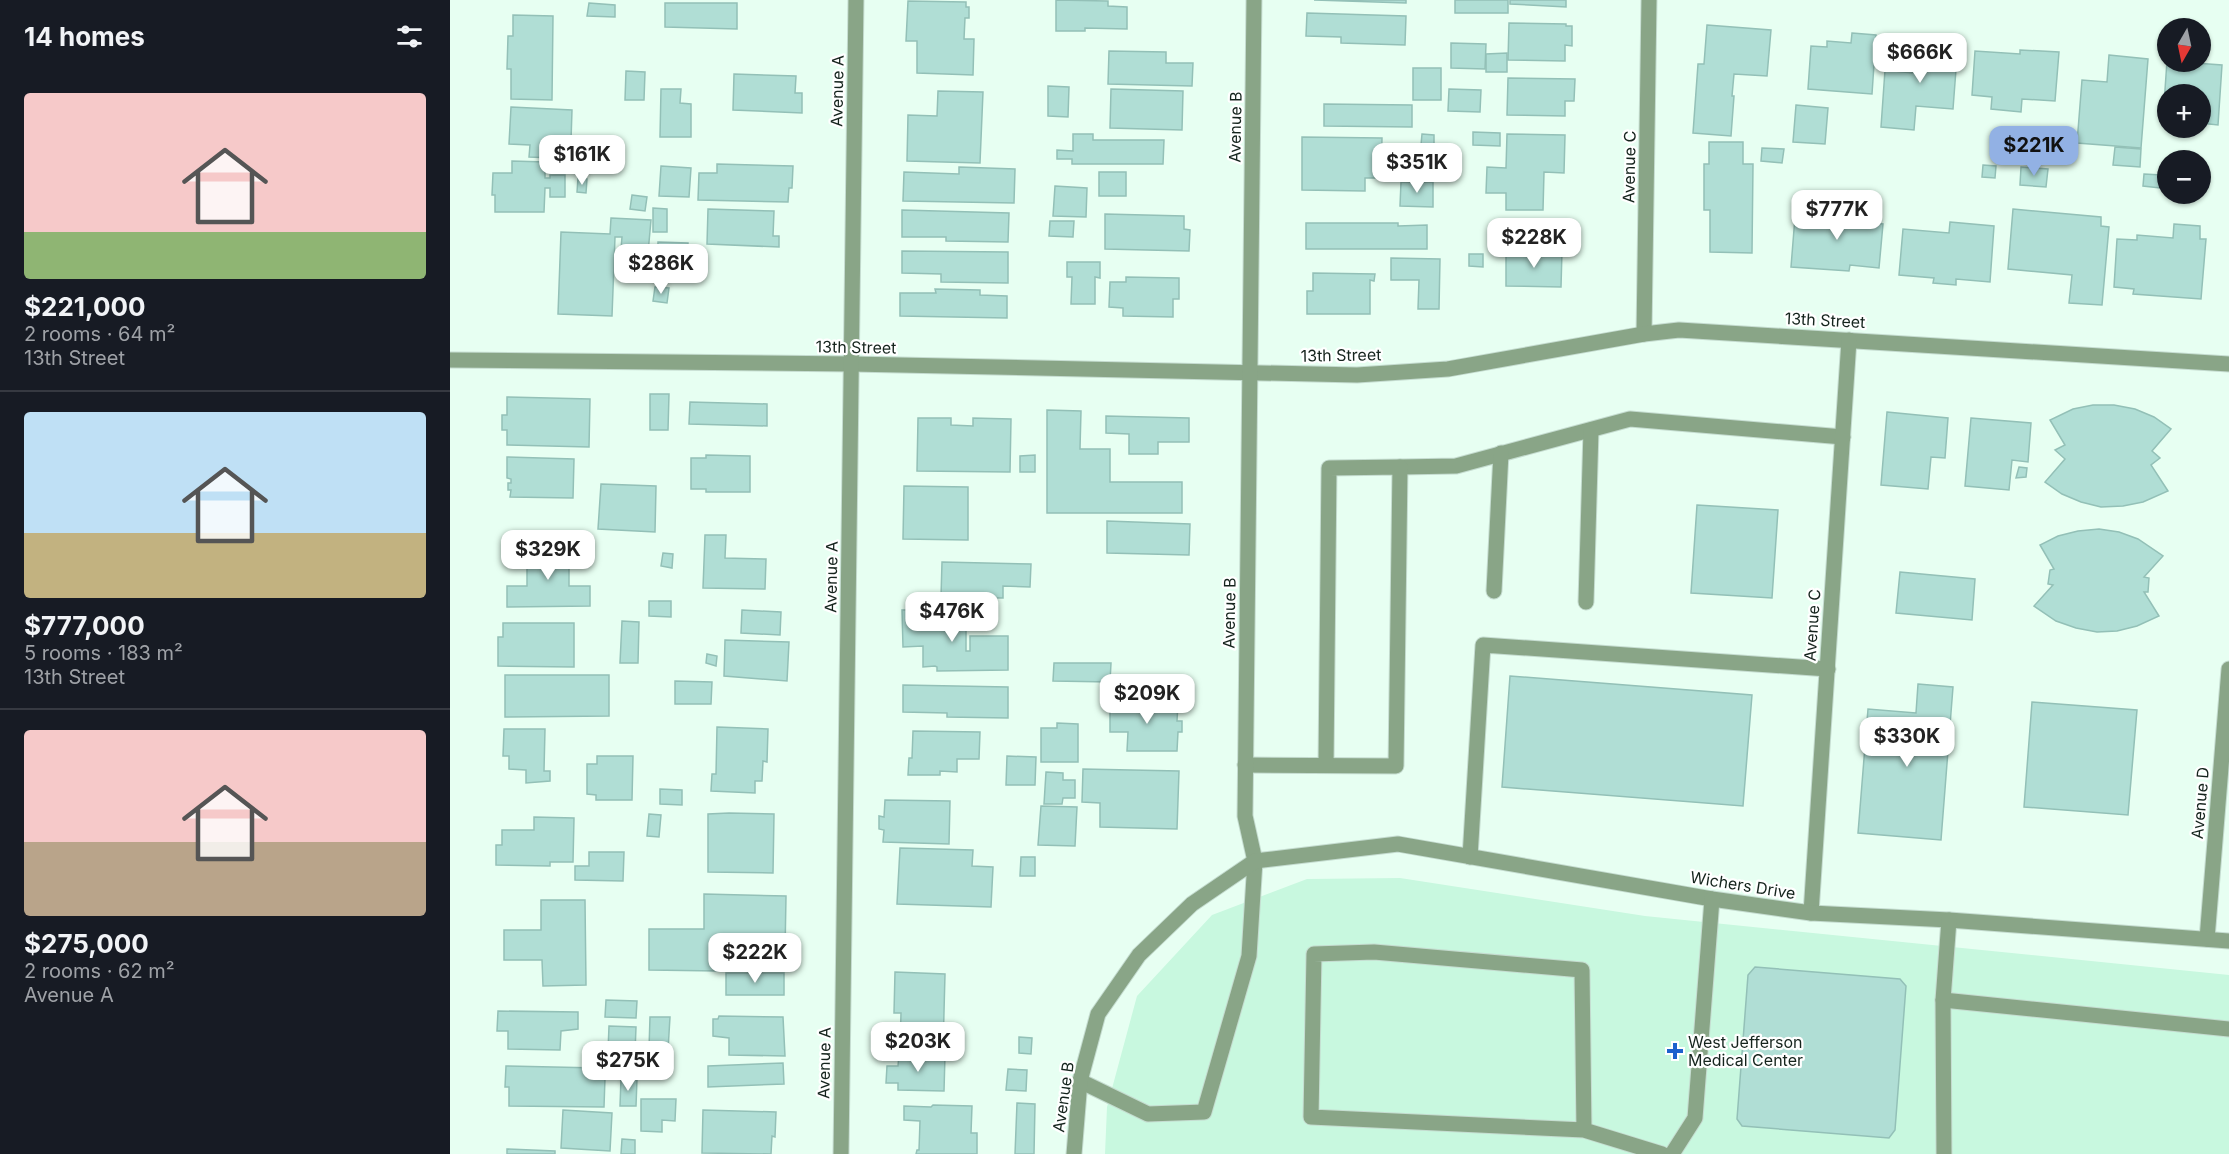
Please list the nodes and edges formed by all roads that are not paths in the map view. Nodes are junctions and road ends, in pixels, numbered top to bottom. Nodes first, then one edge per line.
1 (856, 0) edge
2 (1254, 0) edge
3 (1649, 0) edge
4 (1644, 334) junction
5 (1850, 340) junction
6 (450, 360) edge
7 (852, 364) junction
8 (2229, 364) edge
9 (1251, 373) junction
10 (1591, 430) junction
11 (1842, 437) junction
12 (1501, 453) junction
13 (1400, 467) junction
14 (1494, 591) dead end
15 (1586, 602) dead end
16 (1828, 669) junction
17 (2229, 669) edge
18 (1245, 765) junction
19 (1326, 765) junction
20 (1470, 857) junction
21 (1255, 861) junction
22 (1712, 899) junction
23 (1811, 913) junction
24 (1949, 920) junction
25 (2207, 939) junction
26 (2229, 941) edge
27 (1943, 1000) junction
28 (2229, 1029) edge
29 (1080, 1081) junction
30 (1584, 1130) junction
31 (841, 1154) edge
32 (1074, 1154) edge
33 (1662, 1154) edge
34 (1672, 1154) edge
35 (1944, 1154) edge

1 - 7 street, Avenue A
2 - 9 street, Avenue B
3 - 4 street, Avenue C
4 - 5 street, 13th Street
4 - 9 street, 13th Street
5 - 8 street, 13th Street
5 - 11 street, Avenue C
6 - 7 street, 13th Street
7 - 9 street, 13th Street
7 - 31 street, Avenue A
9 - 18 street, Avenue B
10 - 11 street
10 - 12 street
10 - 15 street
11 - 16 street, Avenue C
12 - 13 street
12 - 14 street
13 - 19 street
13 - 19 street
16 - 20 street
16 - 23 street, Avenue C
17 - 25 street, Avenue D
18 - 19 street
18 - 21 street, Avenue B
20 - 21 street, Wichers Drive
20 - 22 street, Wichers Drive
21 - 29 street, Avenue B
21 - 29 street
22 - 23 street, Wichers Drive
22 - 34 street
23 - 24 street, Wichers Drive
24 - 25 street, Wichers Drive
24 - 27 street
25 - 26 street, Wichers Drive
27 - 28 street
27 - 35 street
29 - 32 street, Avenue B
30 - 30 street
30 - 33 street

